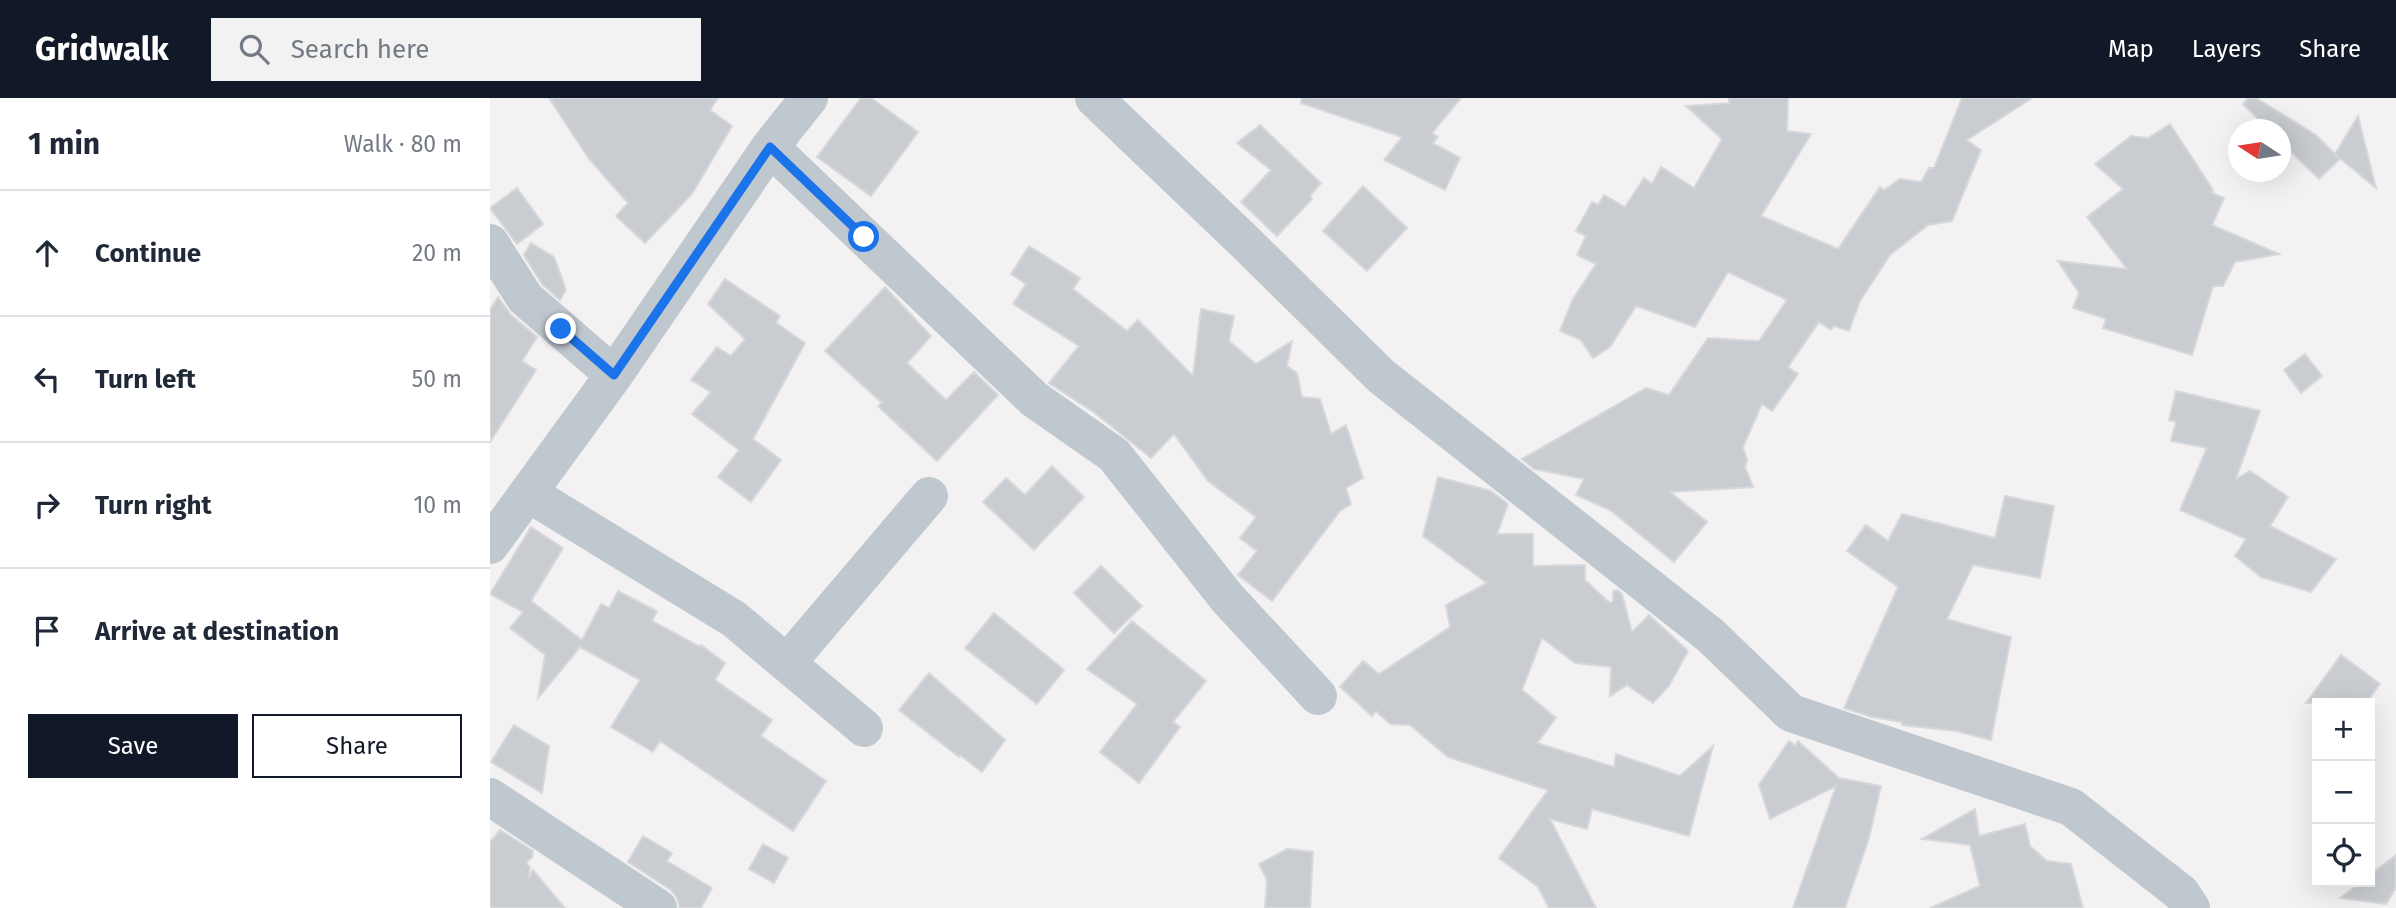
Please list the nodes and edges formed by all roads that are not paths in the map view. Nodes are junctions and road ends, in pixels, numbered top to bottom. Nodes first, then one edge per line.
1 (809, 98) edge
2 (1094, 98) edge
3 (770, 147) junction
4 (490, 243) edge
5 (614, 375) junction
6 (528, 493) junction
7 (929, 496) dead end
8 (490, 545) edge
9 (787, 663) junction
10 (1318, 696) dead end
11 (864, 728) dead end
12 (490, 797) edge
13 (658, 908) edge
14 (2191, 908) edge

1 - 3 street
2 - 14 street
3 - 5 street
3 - 10 street
4 - 5 street
5 - 6 street
6 - 8 street
6 - 9 street
7 - 9 street
9 - 11 street
12 - 13 street

